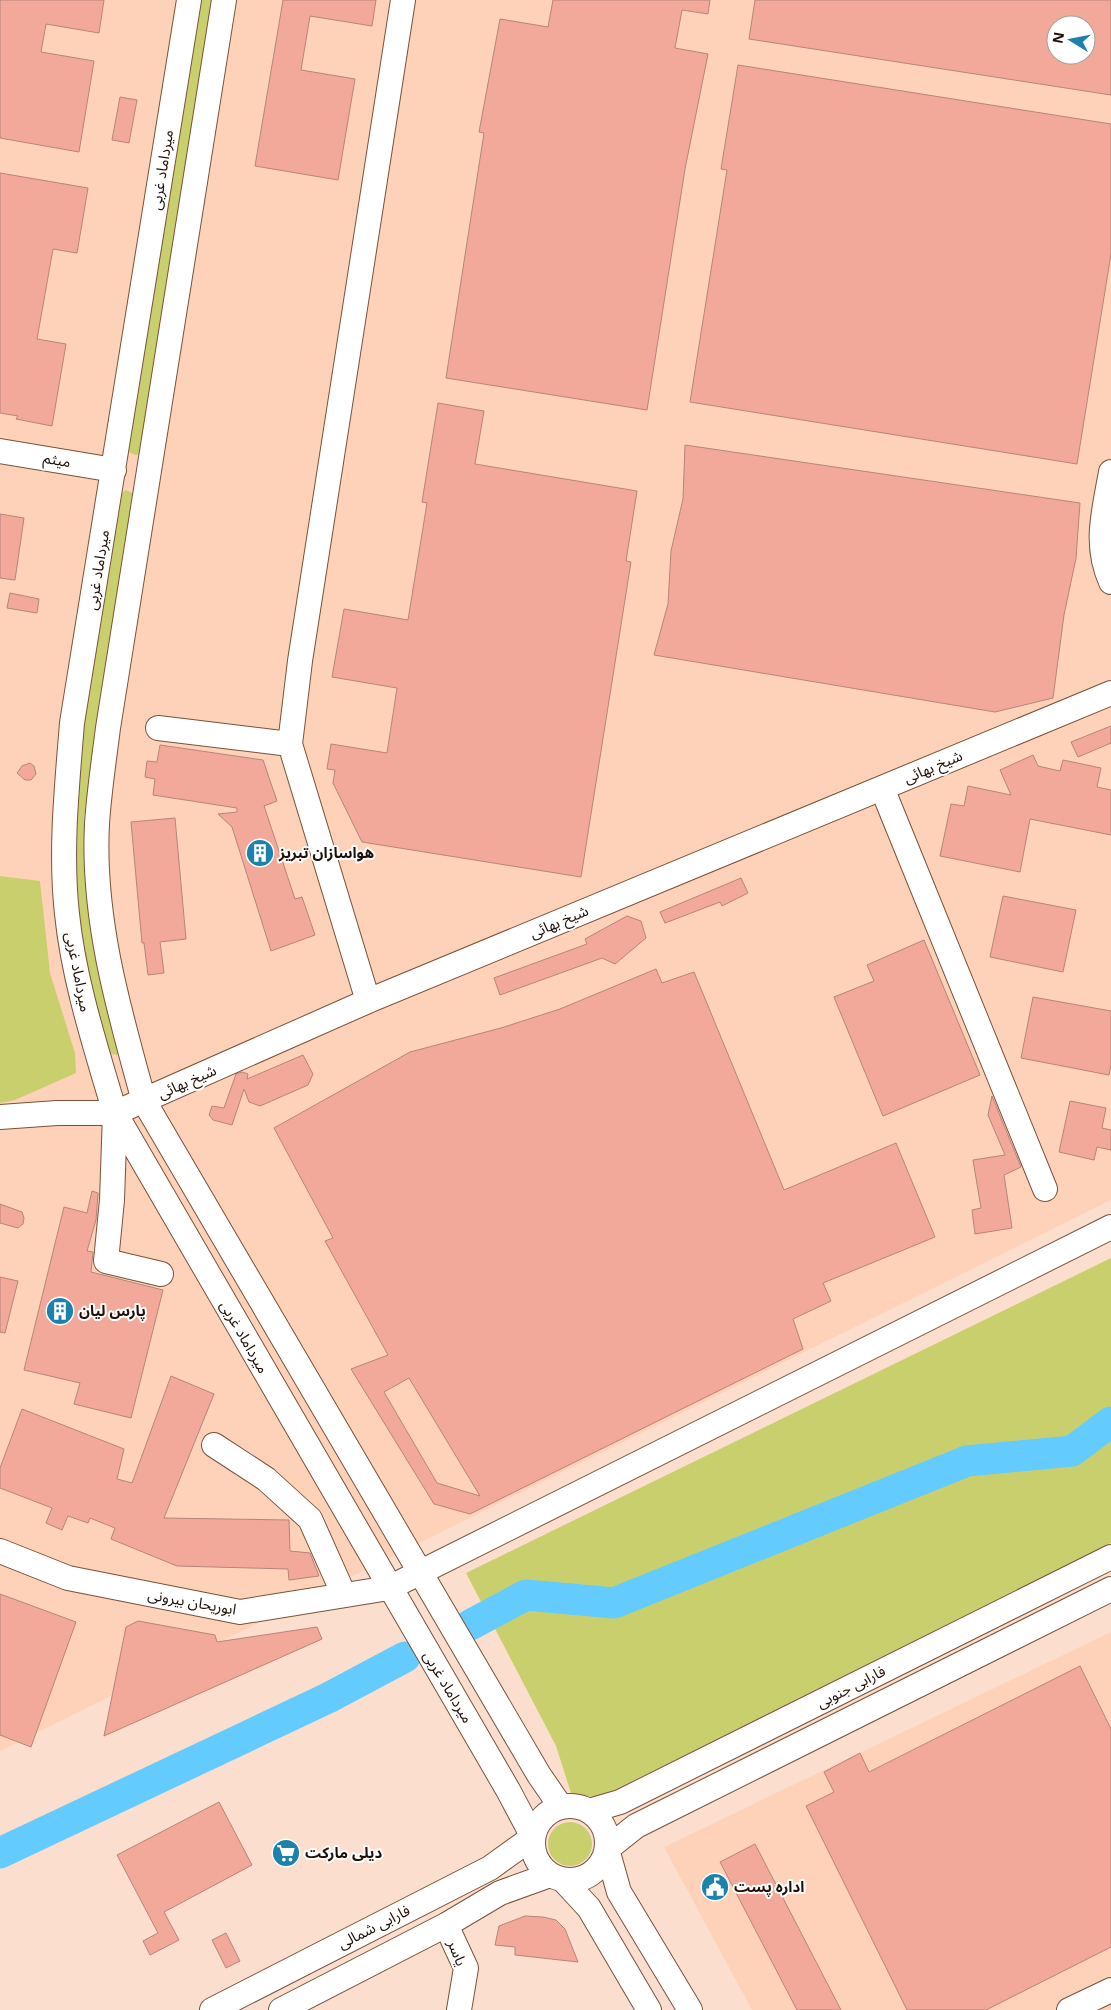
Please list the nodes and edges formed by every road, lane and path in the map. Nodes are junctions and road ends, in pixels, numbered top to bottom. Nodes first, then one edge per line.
1 (188, 0) edge
2 (224, 0) edge
3 (403, 0) edge
4 (0, 451) edge
5 (114, 470) junction
6 (1111, 472) edge
7 (1111, 582) edge
8 (1111, 693) edge
9 (158, 728) dead end
10 (290, 744) junction
11 (882, 788) junction
12 (368, 1001) junction
13 (144, 1101) junction
14 (115, 1114) junction
15 (0, 1117) edge
16 (1046, 1189) dead end
17 (1111, 1228) edge
18 (161, 1274) dead end
19 (214, 1445) dead end
20 (0, 1551) edge
21 (1111, 1557) edge
22 (419, 1572) junction
23 (389, 1588) junction
24 (1111, 1588) edge
25 (344, 1595) junction
26 (561, 1807) junction
27 (589, 1811) junction
28 (533, 1837) junction
29 (607, 1850) junction
30 (557, 1878) junction
31 (446, 1925) junction
32 (1111, 1990) edge
33 (642, 2007) edge
34 (212, 2010) edge
35 (281, 2010) edge
36 (459, 2010) edge
37 (690, 2010) edge
38 (1070, 2010) edge

1 - 5 street, میرداماد غربی
2 - 13 street
3 - 10 street
4 - 5 street, میثم
5 - 14 street, میرداماد غربی
6 - 7 street
8 - 11 street, شیخ بهائی
9 - 10 street
10 - 12 street
11 - 12 street, شیخ بهائی
11 - 16 street
12 - 13 street, شیخ بهائی
13 - 14 street, شیخ بهائی
13 - 22 street
14 - 15 street, شیخ بهائی
14 - 18 street
14 - 23 street, میرداماد غربی
17 - 22 street, ابوریحان بیرونی
19 - 25 street
20 - 25 street, ابوریحان بیرونی
21 - 27 street, فارابی جنوبی
22 - 23 street, ابوریحان بیرونی
22 - 26 street
23 - 25 street, ابوریحان بیرونی
23 - 28 street, میرداماد غربی
24 - 29 street, فارابی جنوبی
26 - 27 street
26 - 28 street
27 - 29 street
28 - 30 street
28 - 34 street, فارابی شمالی
29 - 30 street
29 - 37 street
30 - 31 street, فارابی شمالی
30 - 33 street
31 - 35 street, فارابی شمالی
31 - 36 street, یاسر
32 - 38 street

